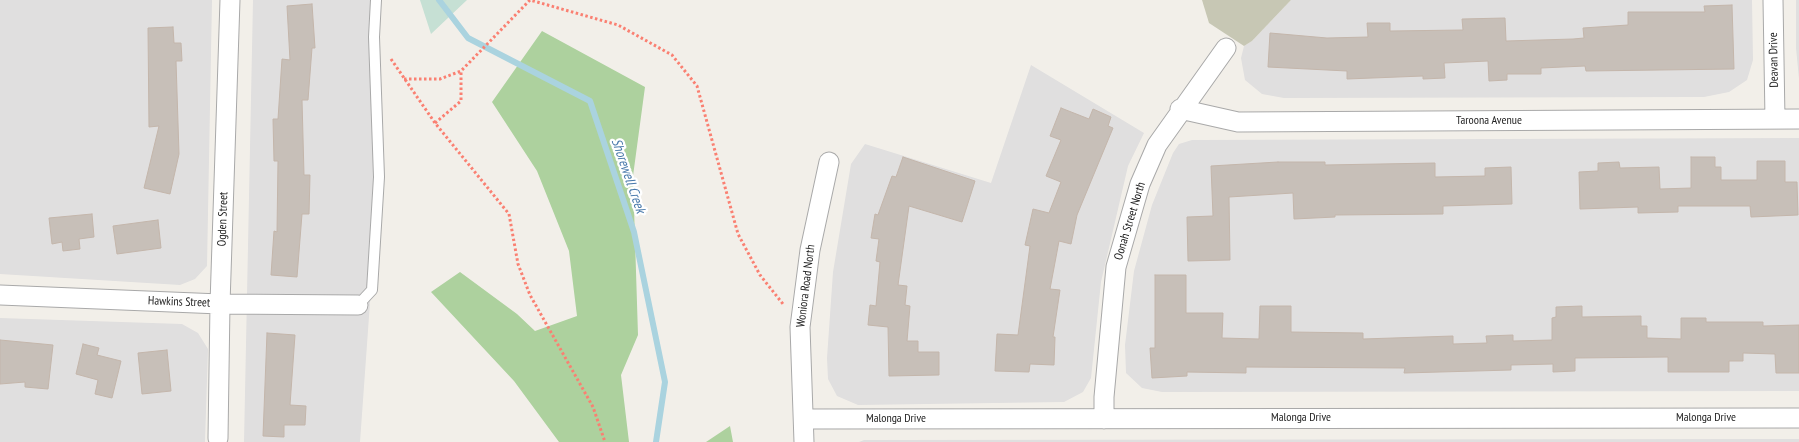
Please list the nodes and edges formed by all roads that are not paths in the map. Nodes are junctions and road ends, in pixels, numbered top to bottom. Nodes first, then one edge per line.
1 (230, 0) edge
2 (376, 0) edge
3 (1773, 0) edge
4 (1226, 48) dead end
5 (1180, 109) junction
6 (1775, 119) junction
7 (1799, 119) edge
8 (828, 162) dead end
9 (0, 295) edge
10 (220, 304) junction
11 (358, 305) joint
12 (1104, 418) junction
13 (1799, 418) edge
14 (804, 419) junction
15 (218, 438) dead end
16 (804, 442) edge

1 - 10 street, Ogden Street
2 - 11 lane
3 - 6 street, Deavan Drive
4 - 5 street, Oonah Street North
5 - 6 street, Taroona Avenue
5 - 12 street, Oonah Street North
6 - 7 street, Taroona Avenue
8 - 14 street, Woniora Road North
9 - 10 street, Hawkins Street
10 - 11 street, Hawkins Street
10 - 15 street, Ogden Street
12 - 13 street, Malonga Drive
12 - 14 street, Malonga Drive
14 - 16 street, Woniora Road North

